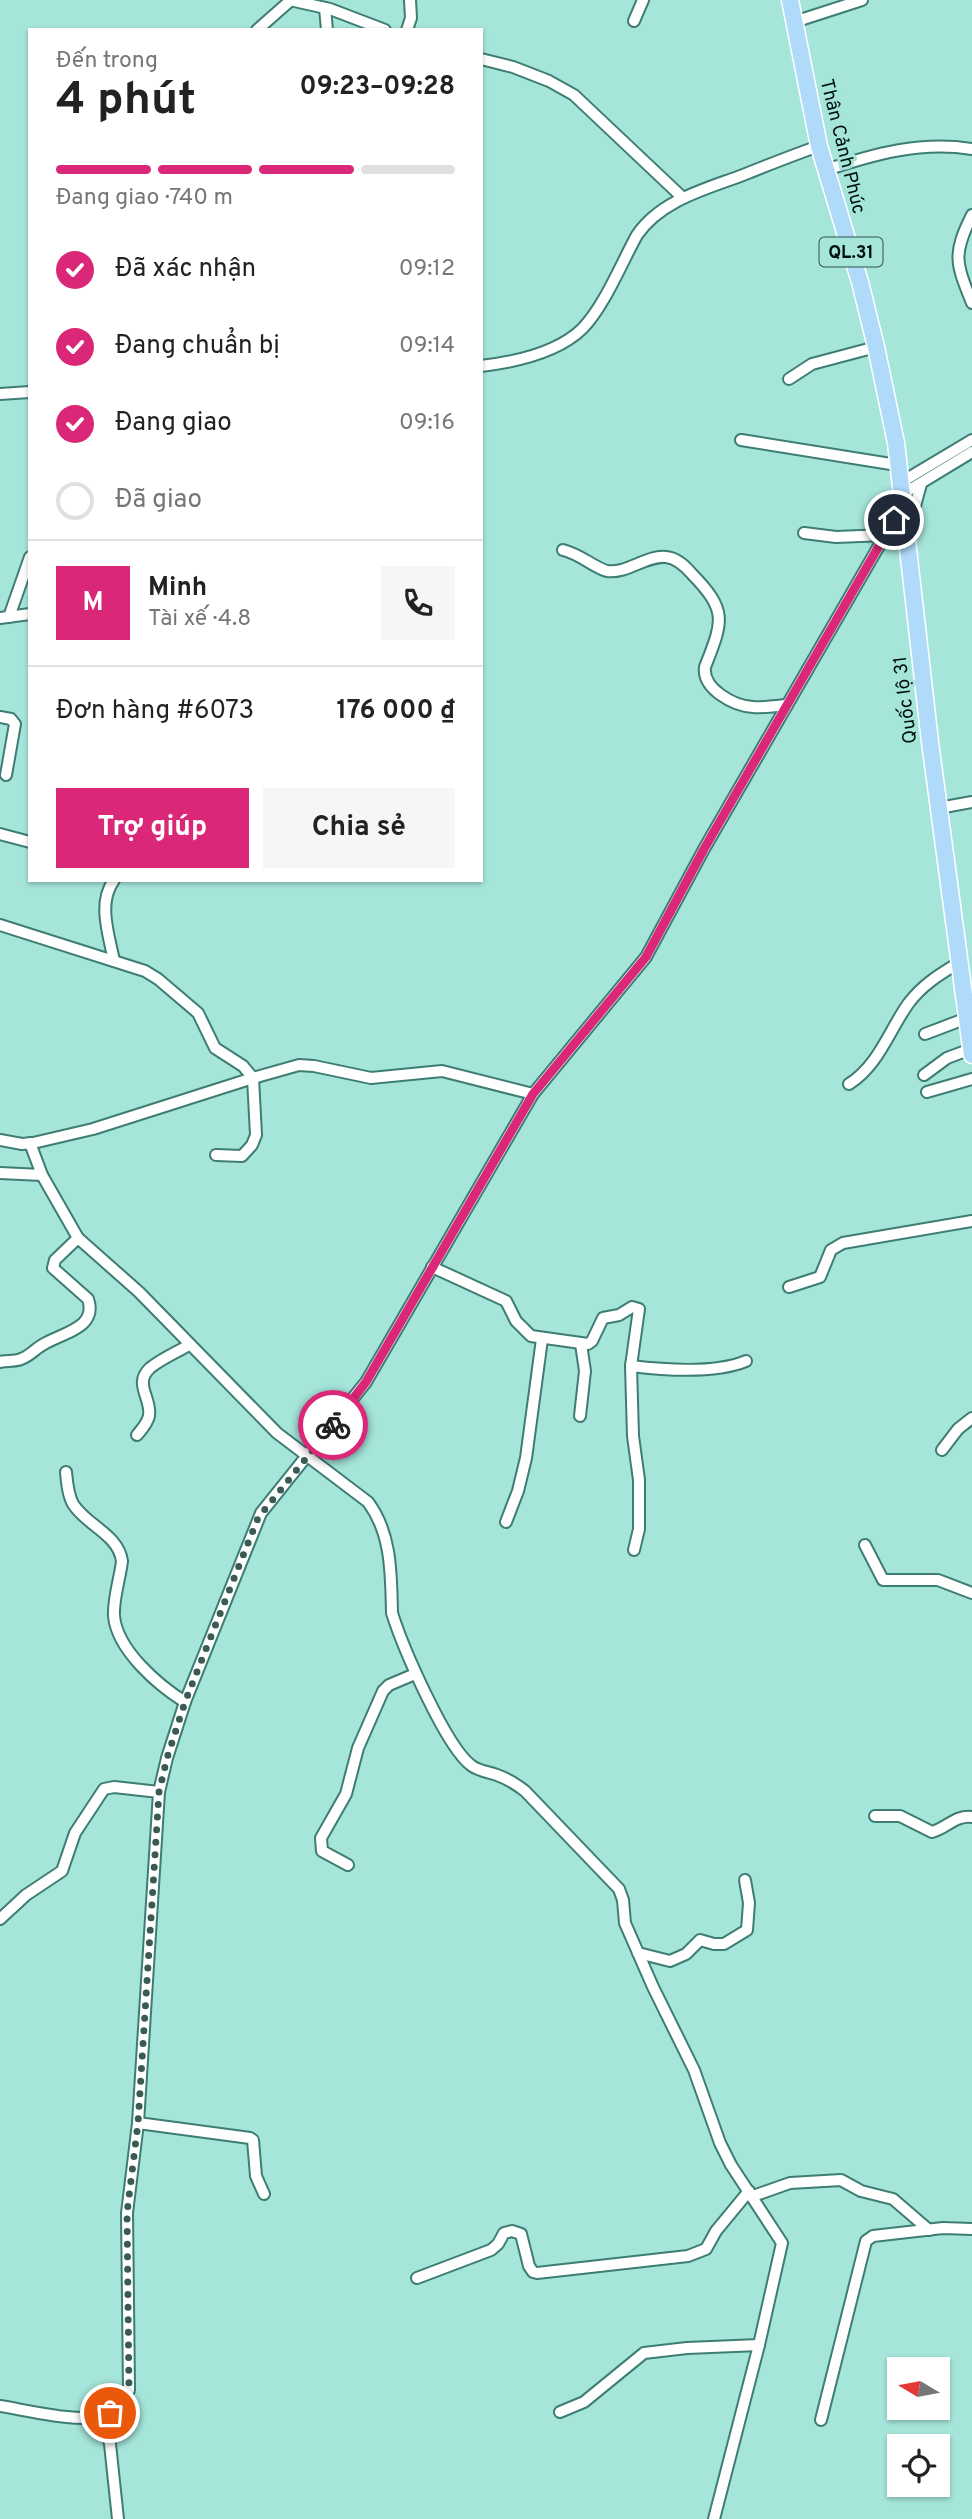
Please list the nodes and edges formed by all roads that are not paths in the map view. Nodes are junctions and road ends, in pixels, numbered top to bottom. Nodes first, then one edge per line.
1 (291, 0) edge
2 (410, 0) edge
3 (643, 0) edge
4 (790, 0) edge
5 (862, 0) edge
6 (325, 8) junction
7 (634, 21) dead end
8 (794, 22) junction
9 (259, 28) edge
10 (327, 28) edge
11 (380, 28) edge
12 (408, 28) edge
13 (483, 60) edge
14 (819, 146) junction
15 (972, 149) edge
16 (826, 170) junction
17 (683, 198) junction
18 (972, 215) edge
19 (972, 303) edge
20 (876, 346) junction
21 (483, 366) edge
22 (789, 380) dead end
23 (28, 392) edge
24 (0, 394) edge
25 (741, 440) dead end
26 (972, 440) edge
27 (896, 443) junction
28 (972, 452) edge
29 (897, 465) junction
30 (920, 478) junction
31 (901, 495) junction
32 (804, 533) dead end
33 (886, 535) junction
34 (906, 541) junction
35 (563, 550) dead end
36 (28, 562) edge
37 (28, 614) edge
38 (4, 617) edge
39 (787, 705) junction
40 (0, 717) edge
41 (6, 775) dead end
42 (972, 802) edge
43 (939, 808) junction
44 (0, 834) edge
45 (28, 841) edge
46 (113, 882) edge
47 (2, 928) edge
48 (114, 961) junction
49 (960, 962) junction
50 (967, 1018) junction
51 (925, 1034) dead end
52 (971, 1049) edge
53 (972, 1055) edge
54 (924, 1075) dead end
55 (253, 1078) junction
56 (972, 1079) edge
57 (849, 1084) dead end
58 (927, 1092) dead end
59 (533, 1094) junction
60 (0, 1140) edge
61 (30, 1143) junction
62 (216, 1155) dead end
63 (0, 1173) edge
64 (42, 1175) junction
65 (972, 1221) edge
66 (78, 1238) junction
67 (432, 1268) junction
68 (789, 1287) dead end
69 (542, 1339) junction
70 (581, 1344) junction
71 (189, 1345) junction
72 (746, 1361) dead end
73 (0, 1362) edge
74 (631, 1366) junction
75 (580, 1416) dead end
76 (972, 1418) edge
77 (137, 1435) dead end
78 (942, 1450) dead end
79 (307, 1458) junction
80 (66, 1472) dead end
81 (506, 1522) dead end
82 (864, 1545) dead end
83 (634, 1550) dead end
84 (972, 1593) edge
85 (415, 1674) junction
86 (185, 1702) junction
87 (159, 1792) junction
88 (875, 1816) dead end
89 (972, 1817) edge
90 (348, 1865) dead end
91 (745, 1880) dead end
92 (0, 1919) edge
93 (638, 1953) junction
94 (138, 2123) junction
95 (751, 2193) junction
96 (264, 2194) dead end
97 (972, 2229) edge
98 (929, 2230) junction
99 (417, 2278) dead end
100 (760, 2345) junction
101 (0, 2406) edge
102 (560, 2412) dead end
103 (102, 2416) junction
104 (821, 2420) dead end
105 (118, 2519) edge
106 (714, 2519) edge

1 - 6 street
1 - 9 street
2 - 12 street
3 - 7 street
4 - 8 highway, Thân Cảnh Phúc / QL.31
5 - 8 street
6 - 10 street
6 - 11 street
8 - 14 highway, Thân Cảnh Phúc / QL.31
13 - 17 street
14 - 16 highway, Thân Cảnh Phúc / QL.31
14 - 17 street
15 - 16 street
16 - 20 highway, Thân Cảnh Phúc / QL.31
17 - 21 street
18 - 19 street
20 - 22 street
20 - 27 highway, Thân Cảnh Phúc / QL.31
23 - 24 street
25 - 29 street
26 - 30 street
27 - 29 highway, Thân Cảnh Phúc / QL.31
27 - 30 street
28 - 30 street
29 - 31 highway, Thân Cảnh Phúc / QL.31
30 - 31 street
30 - 34 street
31 - 33 street
31 - 34 highway, Quốc lộ 31 / QL.31
32 - 33 street
33 - 39 street
34 - 43 highway, Quốc lộ 31 / QL.31
35 - 39 street
36 - 38 street
37 - 38 street
39 - 59 street
40 - 41 street
42 - 43 street
43 - 49 highway, Quốc lộ 31 / QL.31
44 - 45 street
46 - 48 street
47 - 48 street
48 - 55 street
49 - 50 highway, Quốc lộ 31 / QL.31
49 - 57 street
50 - 51 street
50 - 52 highway, Quốc lộ 31 / QL.31
52 - 53 highway, Quốc lộ 31 / QL.31
52 - 54 street
55 - 59 street
55 - 61 street
55 - 62 street
56 - 58 street
59 - 67 street
60 - 61 street
61 - 64 street
63 - 64 street
64 - 66 street
65 - 68 street
66 - 71 street
66 - 73 street
67 - 69 street
67 - 79 street
69 - 70 street
69 - 81 street
70 - 74 street
70 - 75 street
71 - 77 street
71 - 79 street
72 - 74 street
74 - 83 street
76 - 78 street
79 - 85 street
79 - 86 street
80 - 86 street
82 - 84 street
85 - 90 street
85 - 93 street
86 - 87 street
87 - 92 street
87 - 94 street
88 - 89 street
91 - 93 street
93 - 95 street
94 - 96 street
94 - 103 street
95 - 98 street
95 - 99 street
95 - 100 street
97 - 98 street
98 - 104 street
100 - 102 street
100 - 106 street
101 - 103 street
103 - 105 street

